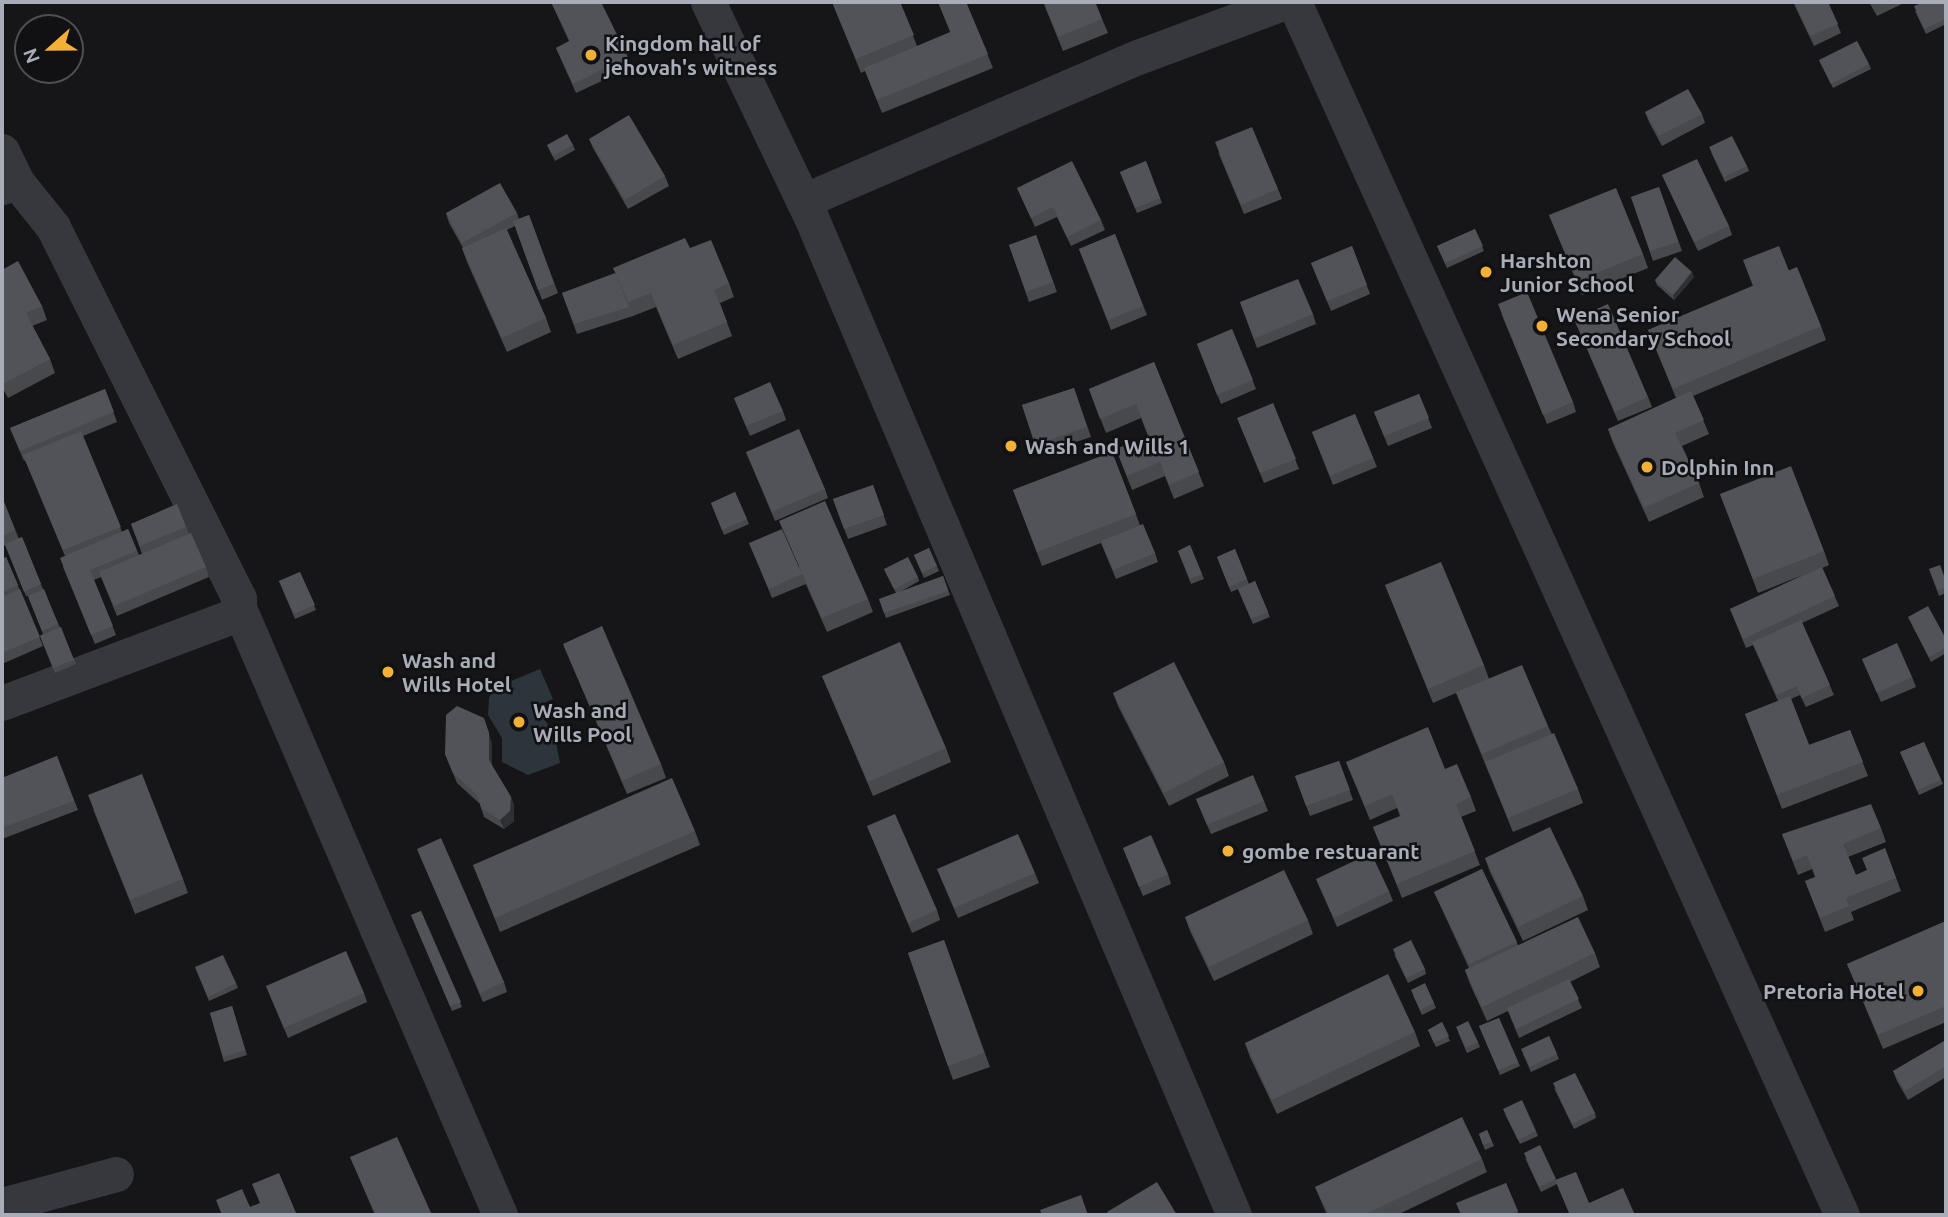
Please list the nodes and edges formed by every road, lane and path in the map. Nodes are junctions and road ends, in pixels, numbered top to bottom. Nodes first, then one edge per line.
1 (708, 2) edge
2 (1284, 2) edge
3 (1294, 2) edge
4 (2, 151) edge
5 (9, 185) edge
6 (803, 201) junction
7 (239, 608) junction
8 (2, 703) edge
9 (117, 1174) dead end
10 (2, 1205) edge
11 (500, 1215) edge
12 (1234, 1215) edge
13 (1842, 1215) edge

1 - 6 street
2 - 6 street
3 - 13 street
4 - 5 street
5 - 7 street
6 - 12 street
7 - 8 street
7 - 11 street
9 - 10 street

